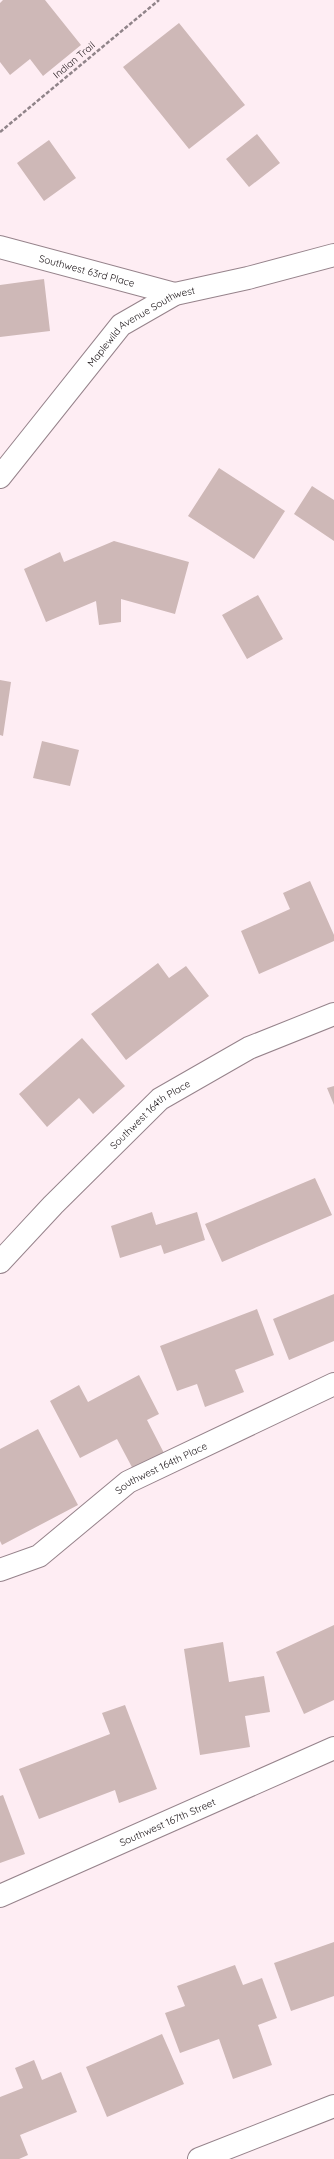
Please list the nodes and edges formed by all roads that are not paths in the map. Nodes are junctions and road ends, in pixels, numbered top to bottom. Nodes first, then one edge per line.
1 (0, 247) edge
2 (334, 255) edge
3 (175, 294) junction
4 (0, 477) edge
5 (334, 1014) edge
6 (0, 1262) edge
7 (334, 1384) edge
8 (0, 1570) edge
9 (334, 1748) edge
10 (0, 1896) edge
11 (334, 2106) edge
12 (201, 2159) edge

1 - 3 street, Southwest 63rd Place
2 - 3 street, Maplewild Avenue Southwest
3 - 4 street, Maplewild Avenue Southwest
5 - 6 street, Southwest 164th Place
7 - 8 street, Southwest 164th Place
9 - 10 street, Southwest 167th Street
11 - 12 street

